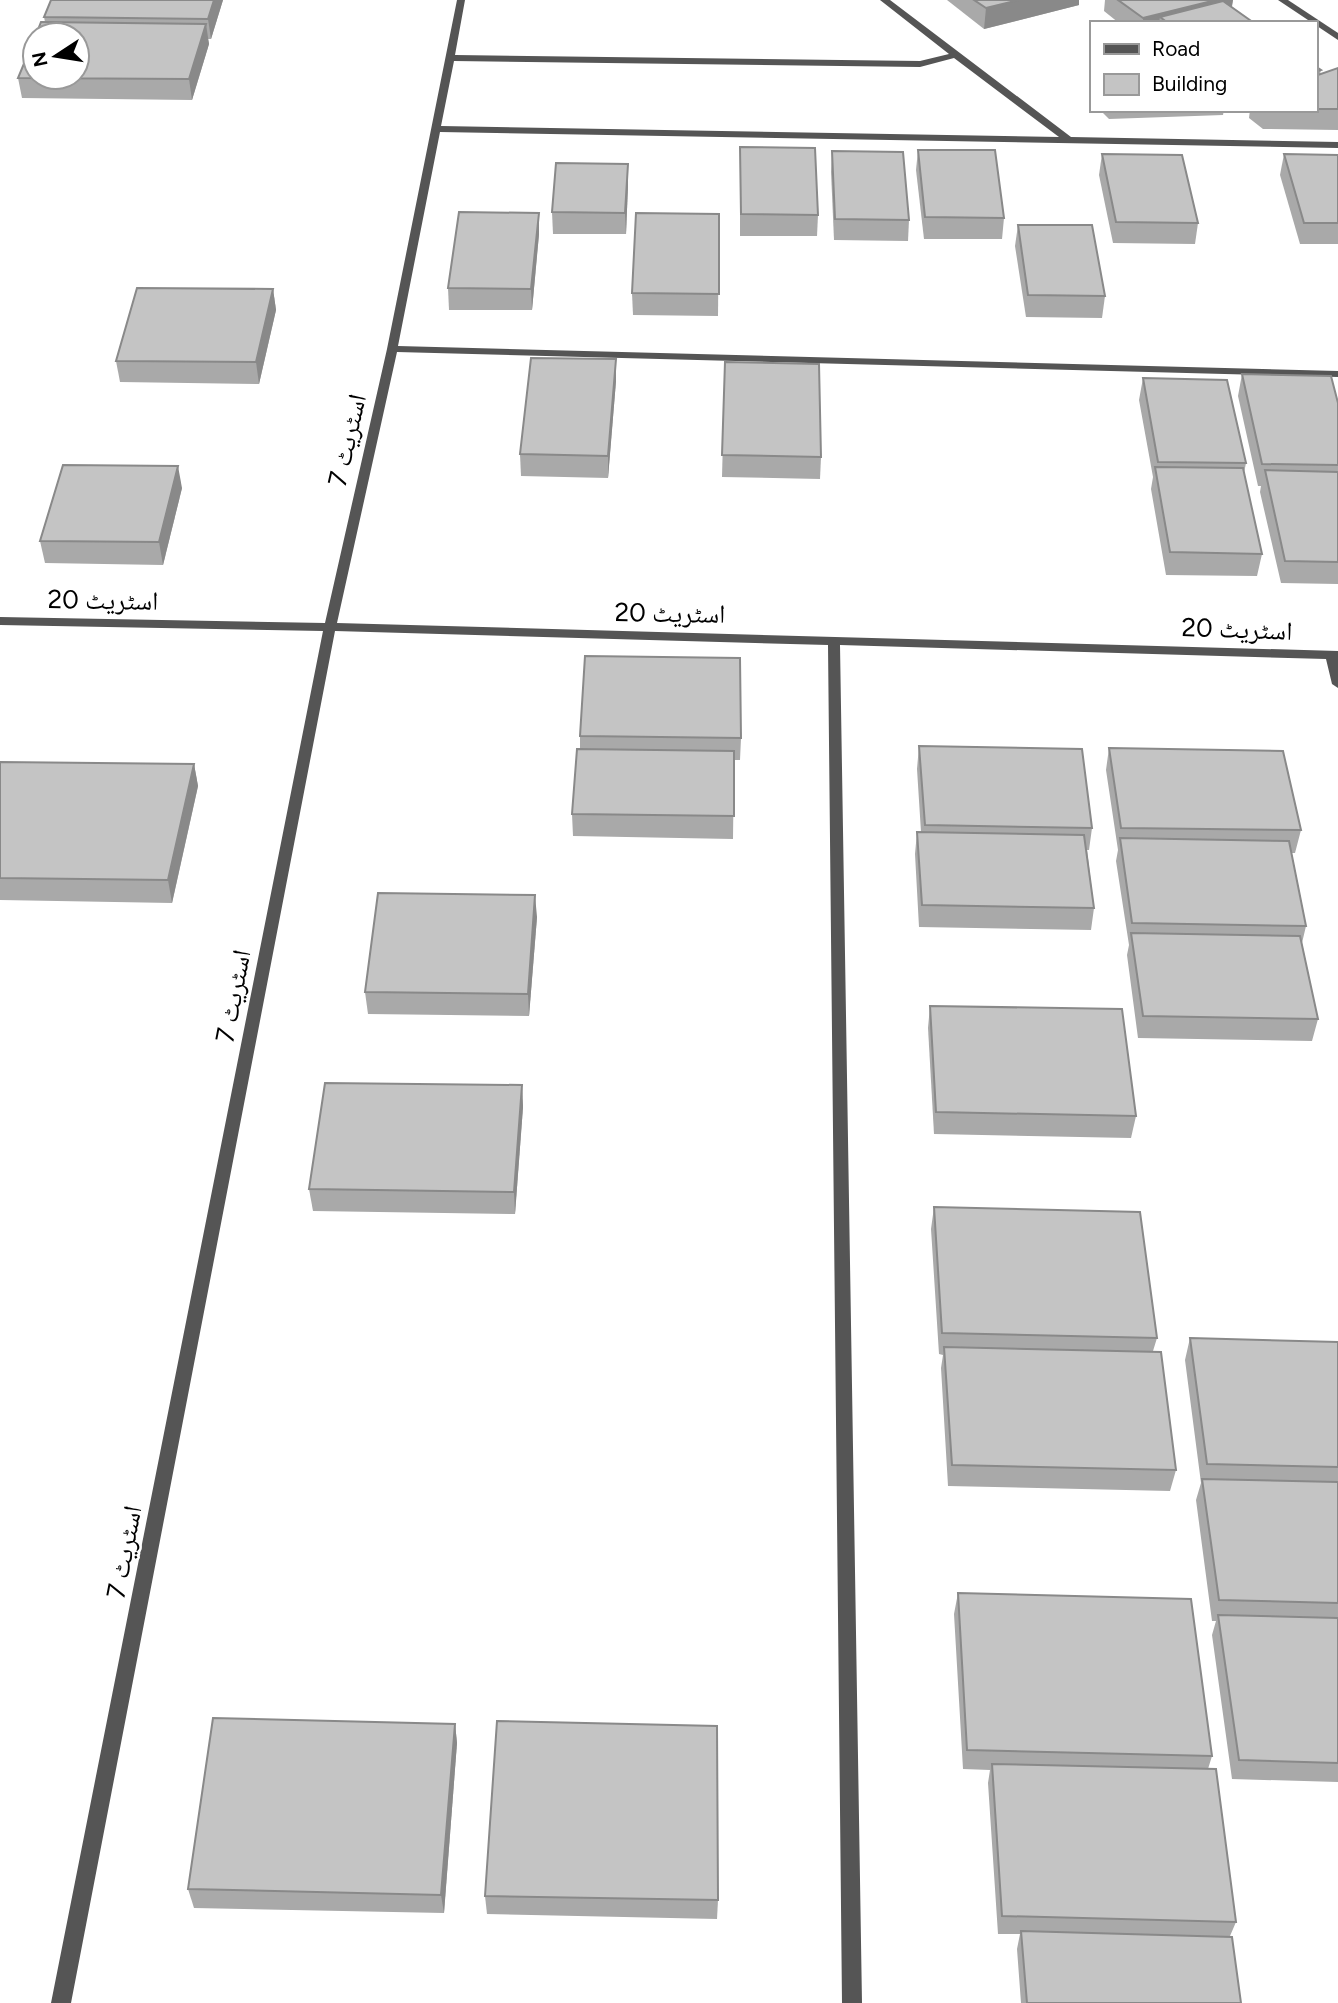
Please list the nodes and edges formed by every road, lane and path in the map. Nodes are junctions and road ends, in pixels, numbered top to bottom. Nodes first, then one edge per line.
1 (461, 0) edge
2 (884, 0) edge
3 (1282, 0) edge
4 (1314, 21) edge
5 (1317, 23) edge
6 (1338, 37) edge
7 (955, 55) junction
8 (450, 58) junction
9 (437, 130) junction
10 (1067, 139) junction
11 (1338, 145) edge
12 (392, 349) junction
13 (1338, 374) edge
14 (0, 621) edge
15 (330, 627) junction
16 (834, 640) junction
17 (1335, 655) edge
18 (1338, 684) edge
19 (61, 2003) edge
20 (852, 2003) edge

1 - 8 street, اسٹریٹ 7
2 - 7 street
3 - 4 street
5 - 6 street
7 - 8 street
7 - 10 street
8 - 9 street, اسٹریٹ 7
9 - 10 street
9 - 12 street, اسٹریٹ 7
10 - 11 street
12 - 13 street
12 - 15 street, اسٹریٹ 7
14 - 15 street, اسٹریٹ 20
15 - 16 street, اسٹریٹ 20
15 - 19 street, اسٹریٹ 7
16 - 17 street, اسٹریٹ 20
16 - 20 street
17 - 18 street

